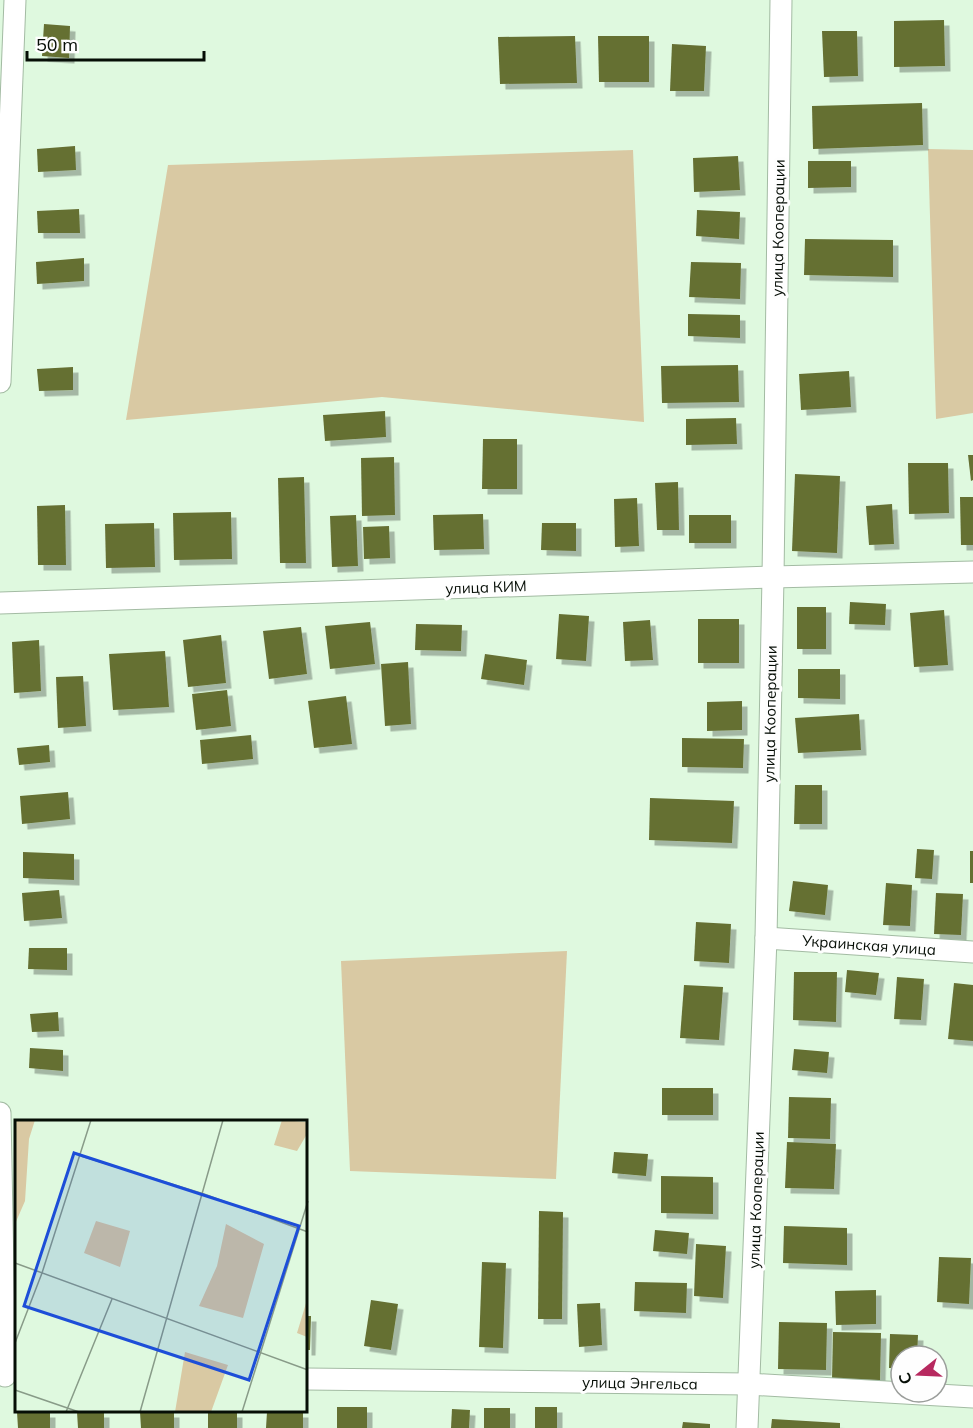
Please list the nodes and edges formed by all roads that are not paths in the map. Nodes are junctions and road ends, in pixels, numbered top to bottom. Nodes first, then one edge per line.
1 (15, 0) edge
2 (781, 0) edge
3 (0, 382) edge
4 (973, 572) edge
5 (773, 577) junction
6 (0, 603) edge
7 (766, 938) junction
8 (973, 952) edge
9 (0, 1113) edge
10 (7, 1376) edge
11 (308, 1379) edge
12 (748, 1384) junction
13 (973, 1396) edge
14 (747, 1428) edge

1 - 3 street
2 - 5 street, улица Кооперации
4 - 5 street, улица КИМ
5 - 6 street, улица КИМ
5 - 7 street, улица Кооперации
7 - 8 street, Украинская улица
7 - 12 street, улица Кооперации
9 - 10 street
11 - 12 street, улица Энгельса
12 - 13 street, улица Энгельса
12 - 14 street, улица Кооперации

